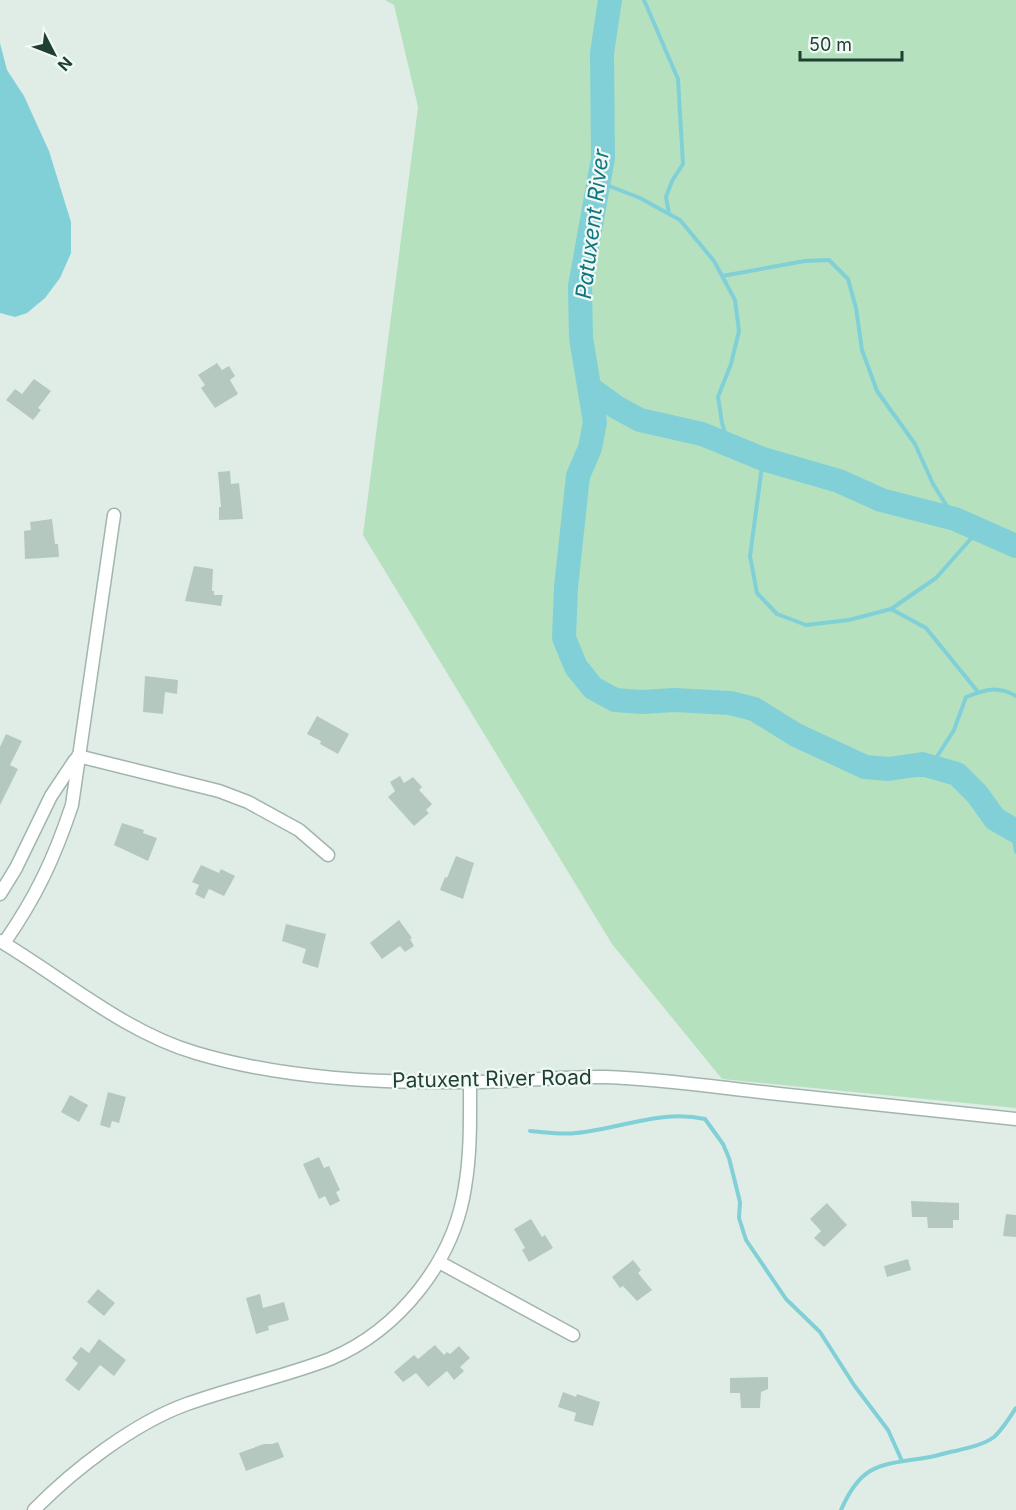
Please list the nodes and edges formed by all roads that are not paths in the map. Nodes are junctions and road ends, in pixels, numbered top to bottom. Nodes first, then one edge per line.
1 (114, 515) dead end
2 (78, 756) junction
3 (328, 855) dead end
4 (0, 894) edge
5 (2, 942) edge
6 (470, 1082) junction
7 (1016, 1119) edge
8 (439, 1262) junction
9 (573, 1335) dead end
10 (34, 1510) edge

1 - 2 street
2 - 3 street
2 - 4 street
2 - 5 street
5 - 6 street, Patuxent River Road
6 - 7 street, Patuxent River Road
6 - 8 street
8 - 9 street
8 - 10 street

